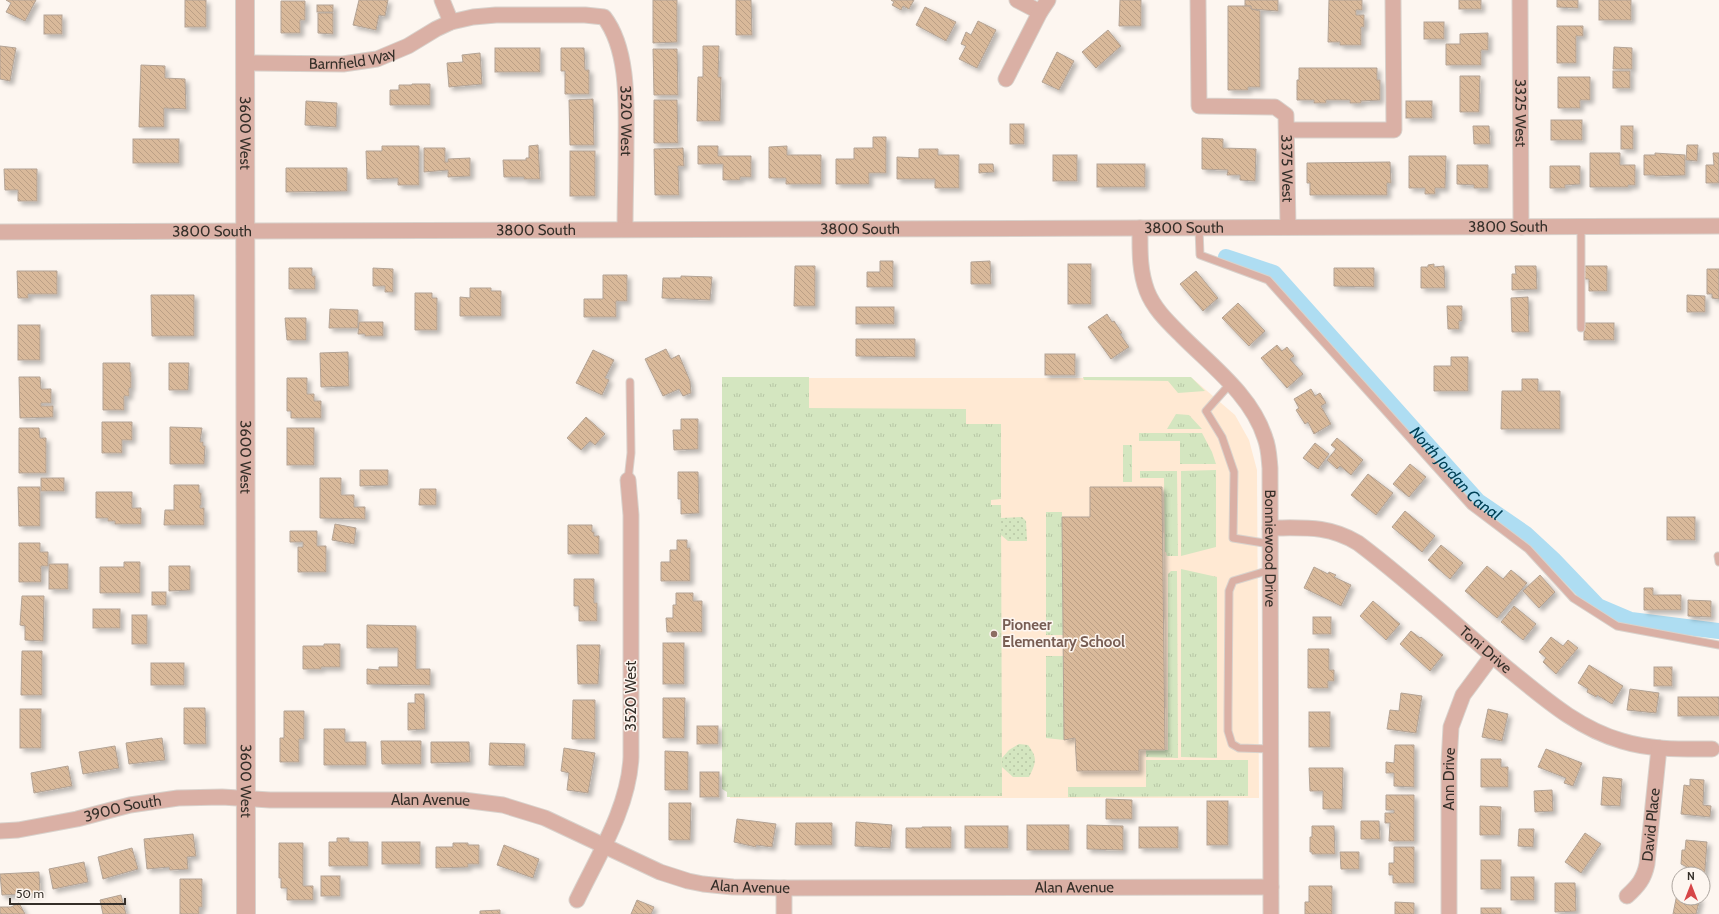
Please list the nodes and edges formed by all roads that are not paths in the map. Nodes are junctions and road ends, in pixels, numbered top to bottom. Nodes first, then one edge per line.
1 (245, 0) edge
2 (442, 0) edge
3 (1017, 0) edge
4 (1198, 0) edge
5 (1393, 0) edge
6 (1520, 0) edge
7 (1044, 6) edge
8 (604, 17) joint
9 (451, 22) junction
10 (245, 63) junction
11 (1006, 79) dead end
12 (1287, 130) junction
13 (1581, 226) junction
14 (1719, 226) edge
15 (1288, 227) junction
16 (1521, 227) junction
17 (1140, 228) junction
18 (1199, 228) junction
19 (625, 229) junction
20 (245, 230) junction
21 (0, 232) edge
22 (1581, 328) dead end
23 (630, 382) dead end
24 (1230, 384) junction
25 (628, 480) joint
26 (1270, 528) junction
27 (1270, 544) junction
28 (1270, 570) junction
29 (1719, 645) edge
30 (1492, 656) junction
31 (1659, 748) junction
32 (1271, 749) junction
33 (1712, 749) dead end
34 (246, 798) junction
35 (0, 831) edge
36 (603, 845) junction
37 (1271, 887) junction
38 (784, 888) junction
39 (1628, 896) dead end
40 (577, 900) dead end
41 (246, 914) edge
42 (784, 914) edge
43 (1271, 914) edge
44 (1449, 914) edge

1 - 10 street, 3600 West
2 - 9 street
3 - 7 street
4 - 12 street, 3375 West
5 - 12 street
6 - 16 street, 3325 West
7 - 11 street
8 - 9 street, Barnfield Way
8 - 19 street, 3520 West
9 - 10 street, Barnfield Way
10 - 20 street, 3600 West
12 - 15 street, 3375 West
13 - 14 street, 3800 South
13 - 16 street, 3800 South
13 - 22 lane
15 - 16 street, 3800 South
15 - 18 street, 3800 South
17 - 18 street, 3800 South
17 - 19 street, 3800 South
17 - 24 street, Bonniewood Drive
18 - 29 lane
19 - 20 street, 3800 South
20 - 21 street, 3800 South
20 - 34 street, 3600 West
23 - 25 lane
24 - 26 street, Bonniewood Drive
24 - 27 lane
25 - 36 street, 3520 West
26 - 27 street, Bonniewood Drive
26 - 30 street, Toni Drive
27 - 28 street, Bonniewood Drive
28 - 32 street, Bonniewood Drive
28 - 32 lane
30 - 31 street, Toni Drive
30 - 44 street, Ann Drive
31 - 33 street, Toni Drive
31 - 39 street, David Place
32 - 37 street, Bonniewood Drive
34 - 35 street, 3900 South
34 - 36 street, Alan Avenue
34 - 41 street, 3600 West
36 - 38 street, Alan Avenue
36 - 40 street, 3520 West
37 - 38 street, Alan Avenue
37 - 43 street, Bonniewood Drive
38 - 42 street

